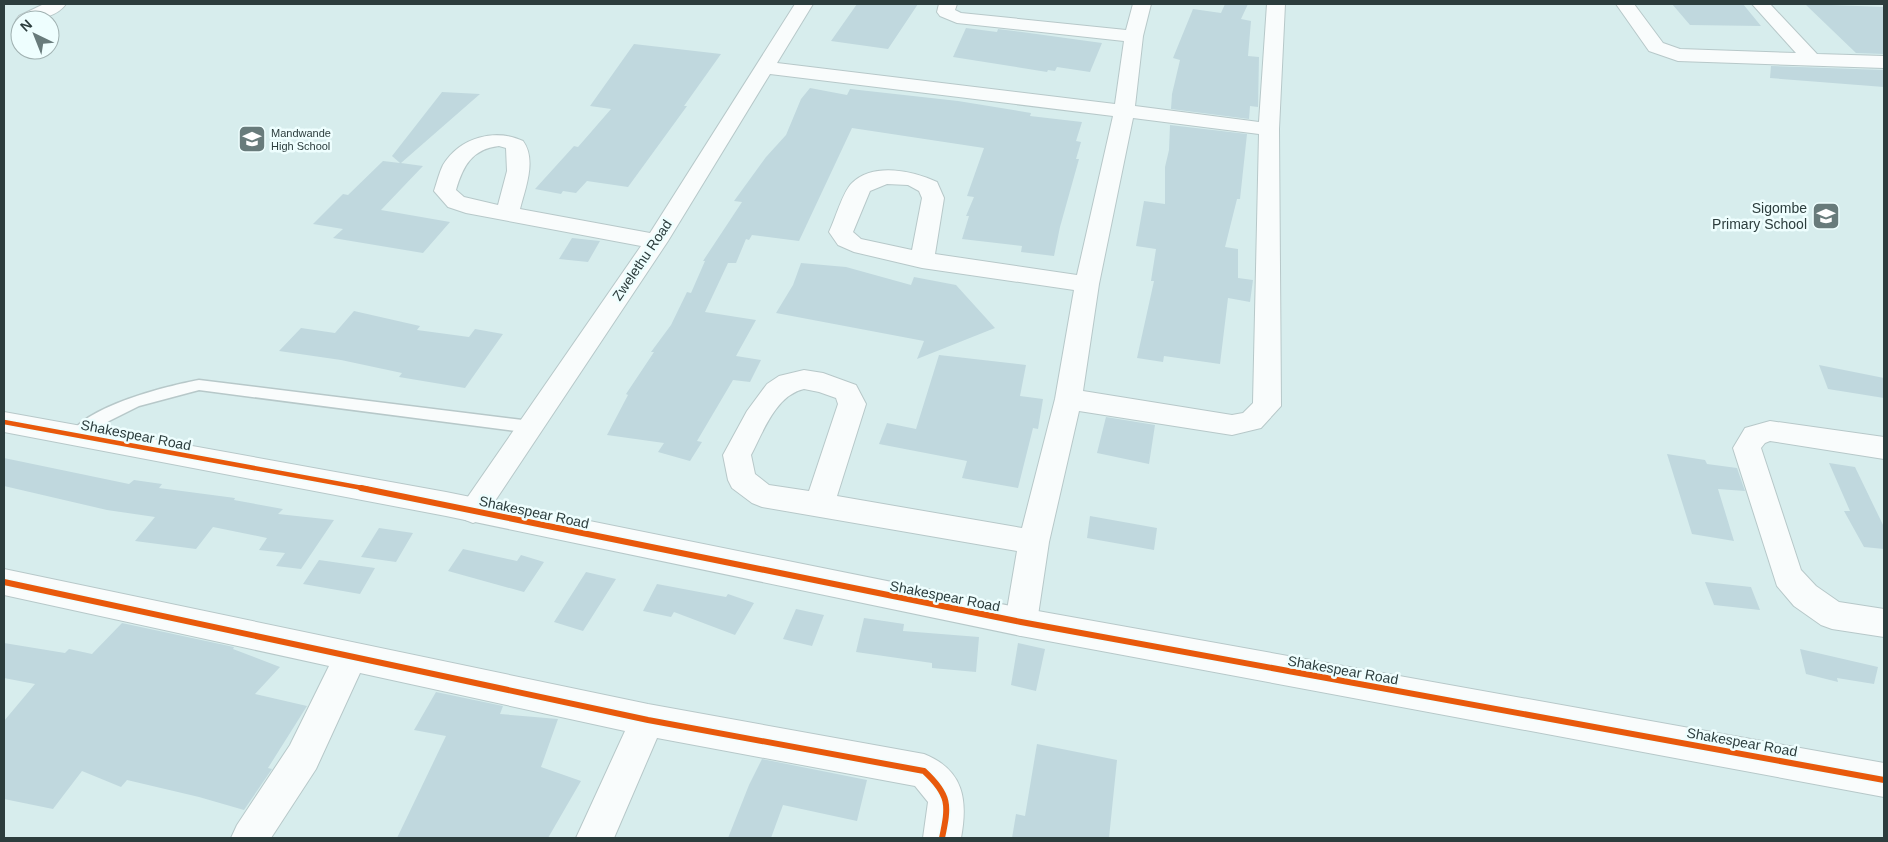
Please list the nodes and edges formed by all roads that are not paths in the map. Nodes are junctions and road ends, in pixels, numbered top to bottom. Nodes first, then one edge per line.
1 (56, 4) edge
2 (804, 4) edge
3 (948, 4) edge
4 (1142, 4) edge
5 (1276, 4) edge
6 (1625, 4) edge
7 (1761, 4) edge
8 (44, 10) edge
9 (1006, 13) edge
10 (1134, 36) junction
11 (1811, 58) junction
12 (1884, 62) edge
13 (764, 67) junction
14 (1124, 113) junction
15 (1269, 129) junction
16 (507, 215) dead end
17 (656, 241) junction
18 (922, 260) dead end
19 (1087, 284) junction
20 (1068, 399) junction
21 (4, 422) edge
22 (531, 427) junction
23 (77, 436) junction
24 (1884, 448) edge
25 (819, 506) junction
26 (473, 511) junction
27 (1034, 542) junction
28 (4, 582) edge
29 (1020, 622) junction
30 (1884, 623) edge
31 (351, 655) junction
32 (648, 720) junction
33 (1884, 780) edge
34 (250, 838) edge
35 (595, 838) edge
36 (942, 838) edge

1 - 8 street
2 - 13 street, Zwelethu Road
3 - 9 street
4 - 10 street
5 - 15 street
6 - 11 street
7 - 11 street
9 - 10 street
10 - 14 street
11 - 12 street
13 - 14 street
13 - 17 street, Zwelethu Road
14 - 15 street
14 - 19 street
15 - 20 street
16 - 17 street
17 - 22 street, Zwelethu Road
18 - 19 street
19 - 20 street
20 - 27 street
21 - 23 street, Shakespear Road
22 - 23 lane
22 - 26 street, Zwelethu Road
23 - 26 street, Shakespear Road
24 - 30 street
25 - 25 street
25 - 27 street
26 - 29 street, Shakespear Road
27 - 29 street
28 - 31 street
29 - 33 street, Shakespear Road
31 - 32 street
31 - 34 street
32 - 35 street
32 - 36 street

